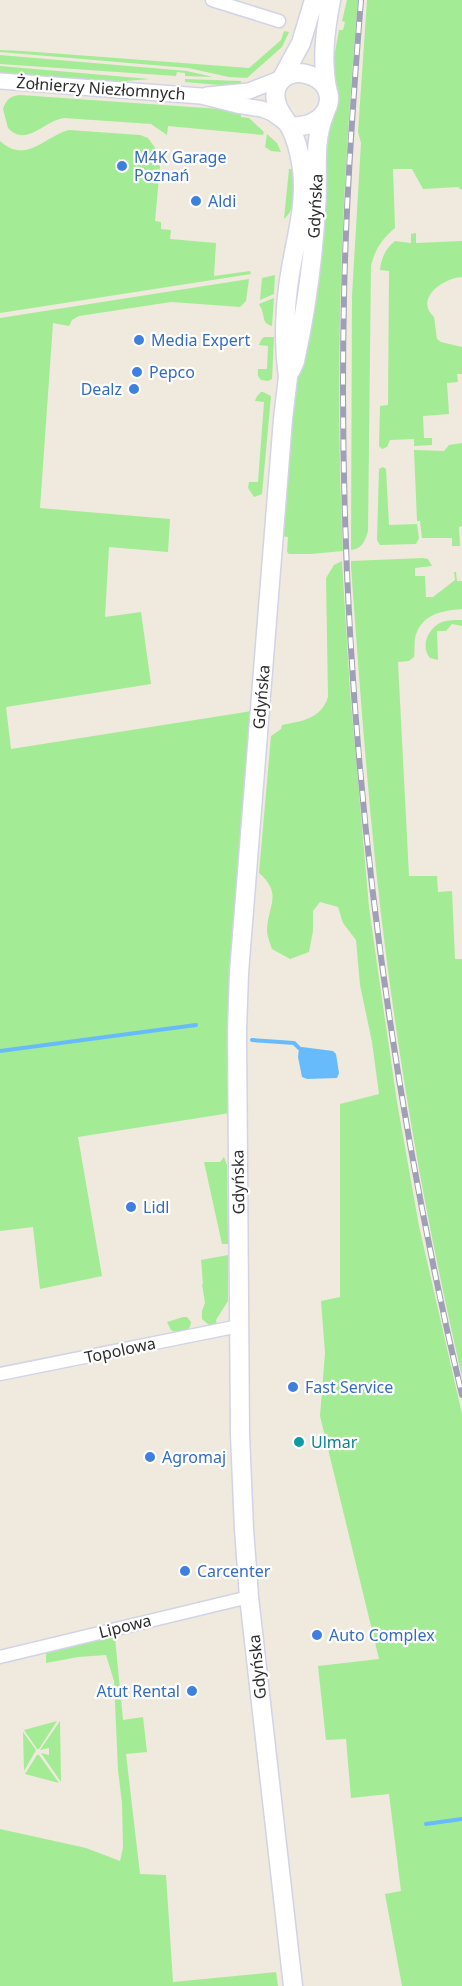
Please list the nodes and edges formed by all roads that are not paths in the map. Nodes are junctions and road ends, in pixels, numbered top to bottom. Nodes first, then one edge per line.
1 (212, 0) edge
2 (314, 0) edge
3 (331, 0) edge
4 (279, 21) dead end
5 (282, 78) junction
6 (0, 81) edge
7 (201, 96) junction
8 (328, 101) junction
9 (289, 126) junction
10 (288, 377) junction
11 (239, 1326) junction
12 (0, 1374) edge
13 (249, 1596) junction
14 (0, 1657) edge
15 (293, 1986) edge

1 - 4 street
2 - 5 main road
3 - 8 main road, Gdyńska
5 - 7 street, Żołnierzy Niezłomnych
5 - 8 main road
5 - 9 main road
6 - 7 street, Żołnierzy Niezłomnych
7 - 9 street, Żołnierzy Niezłomnych
8 - 9 main road
8 - 10 main road, Gdyńska
9 - 10 main road, Gdyńska
10 - 11 main road, Gdyńska
11 - 12 street, Topolowa
11 - 13 main road, Gdyńska
13 - 14 street, Lipowa
13 - 15 main road, Gdyńska

